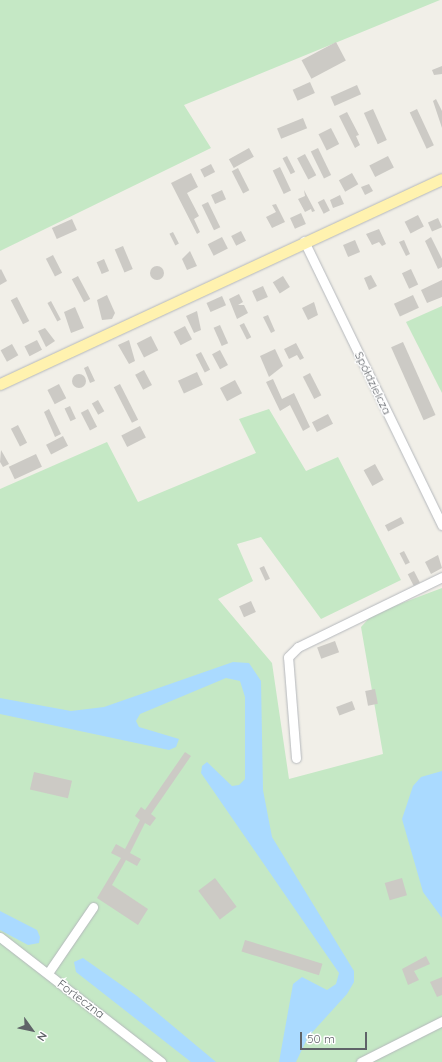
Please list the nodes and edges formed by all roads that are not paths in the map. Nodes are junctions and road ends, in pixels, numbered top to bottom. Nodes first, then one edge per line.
1 (442, 179) edge
2 (304, 241) junction
3 (0, 384) edge
4 (442, 525) edge
5 (442, 577) edge
6 (296, 758) dead end
7 (93, 907) dead end
8 (0, 937) edge
9 (48, 974) junction
10 (442, 1021) edge
11 (161, 1062) edge
12 (361, 1062) edge

1 - 2 main road
2 - 3 main road
2 - 4 street, Spółdzielcza
5 - 6 street
7 - 9 street
8 - 9 street, Forteczna
9 - 11 street, Forteczna
10 - 12 street

